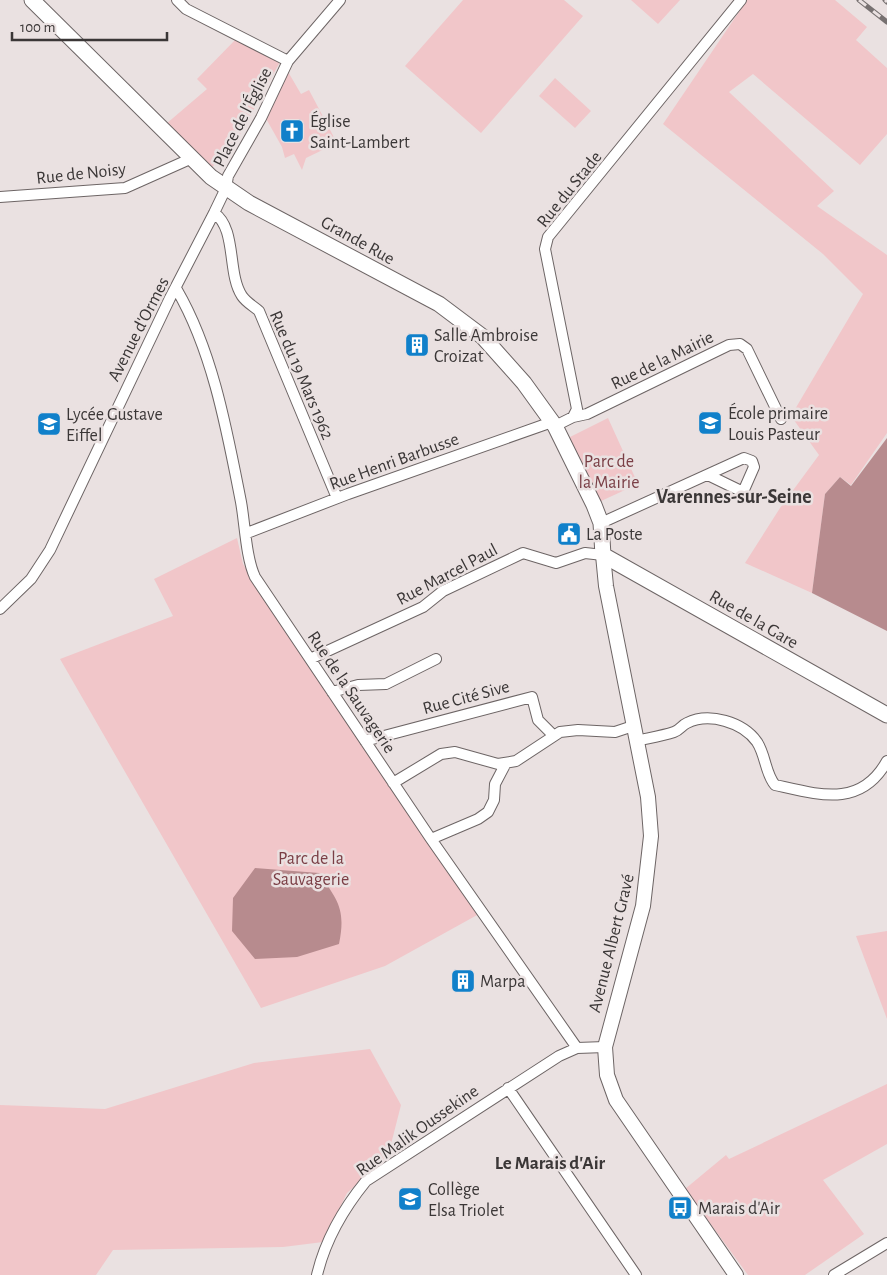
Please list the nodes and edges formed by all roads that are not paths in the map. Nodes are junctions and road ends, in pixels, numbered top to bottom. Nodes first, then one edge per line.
1 (32, 0) edge
2 (177, 0) edge
3 (340, 0) edge
4 (741, 0) edge
5 (288, 61) junction
6 (190, 159) junction
7 (226, 188) junction
8 (0, 197) edge
9 (214, 213) junction
10 (176, 290) junction
11 (573, 417) junction
12 (781, 419) dead end
13 (554, 424) junction
14 (708, 475) dead end
15 (337, 498) junction
16 (601, 523) junction
17 (247, 533) junction
18 (603, 555) junction
19 (0, 609) edge
20 (310, 659) junction
21 (436, 659) dead end
22 (332, 692) junction
23 (887, 715) edge
24 (633, 726) junction
25 (554, 736) junction
26 (365, 741) junction
27 (636, 741) junction
28 (887, 761) edge
29 (506, 763) junction
30 (393, 783) junction
31 (431, 839) junction
32 (577, 1048) junction
33 (605, 1048) junction
34 (508, 1088) junction
35 (887, 1244) edge
36 (317, 1275) edge
37 (636, 1275) edge
38 (736, 1275) edge
39 (834, 1275) edge

1 - 6 main road, Grande Rue
2 - 5 street
3 - 5 street, Place de l'Église
4 - 11 street, Rue du Stade
5 - 7 street, Place de l'Église
6 - 7 main road, Grande Rue
6 - 8 street, Rue de Noisy
7 - 9 street, Avenue d'Ormes
7 - 13 main road, Grande Rue
9 - 10 street, Avenue d'Ormes
9 - 15 street, Rue du 19 Mars 1962
10 - 17 street, Rue de la Sauvagerie
10 - 19 street, Avenue d'Ormes
11 - 12 street, Rue de la Mairie
11 - 13 street
13 - 15 street, Rue Henri Barbusse
13 - 16 main road, Grande Rue
14 - 16 street
15 - 17 street, Rue Henri Barbusse
16 - 18 main road, Grande Rue
17 - 20 street, Rue de la Sauvagerie
18 - 20 street, Rue Marcel Paul
18 - 23 main road, Rue de la Gare
18 - 24 street, Avenue Albert Gravé
20 - 22 street, Rue de la Sauvagerie
21 - 22 street
22 - 26 street, Rue de la Sauvagerie
24 - 25 street
24 - 27 street, Avenue Albert Gravé
25 - 26 street, Rue Cité Sive
25 - 29 street
26 - 30 street, Rue de la Sauvagerie
27 - 28 street
27 - 33 street, Avenue Albert Gravé
29 - 30 street
29 - 31 street
30 - 31 street, Rue de la Sauvagerie
31 - 32 street, Rue de la Sauvagerie
32 - 33 street
32 - 34 street, Rue Malik Oussekine
33 - 38 street, Avenue Albert Gravé
34 - 36 street, Rue Malik Oussekine
34 - 37 street
35 - 39 street

